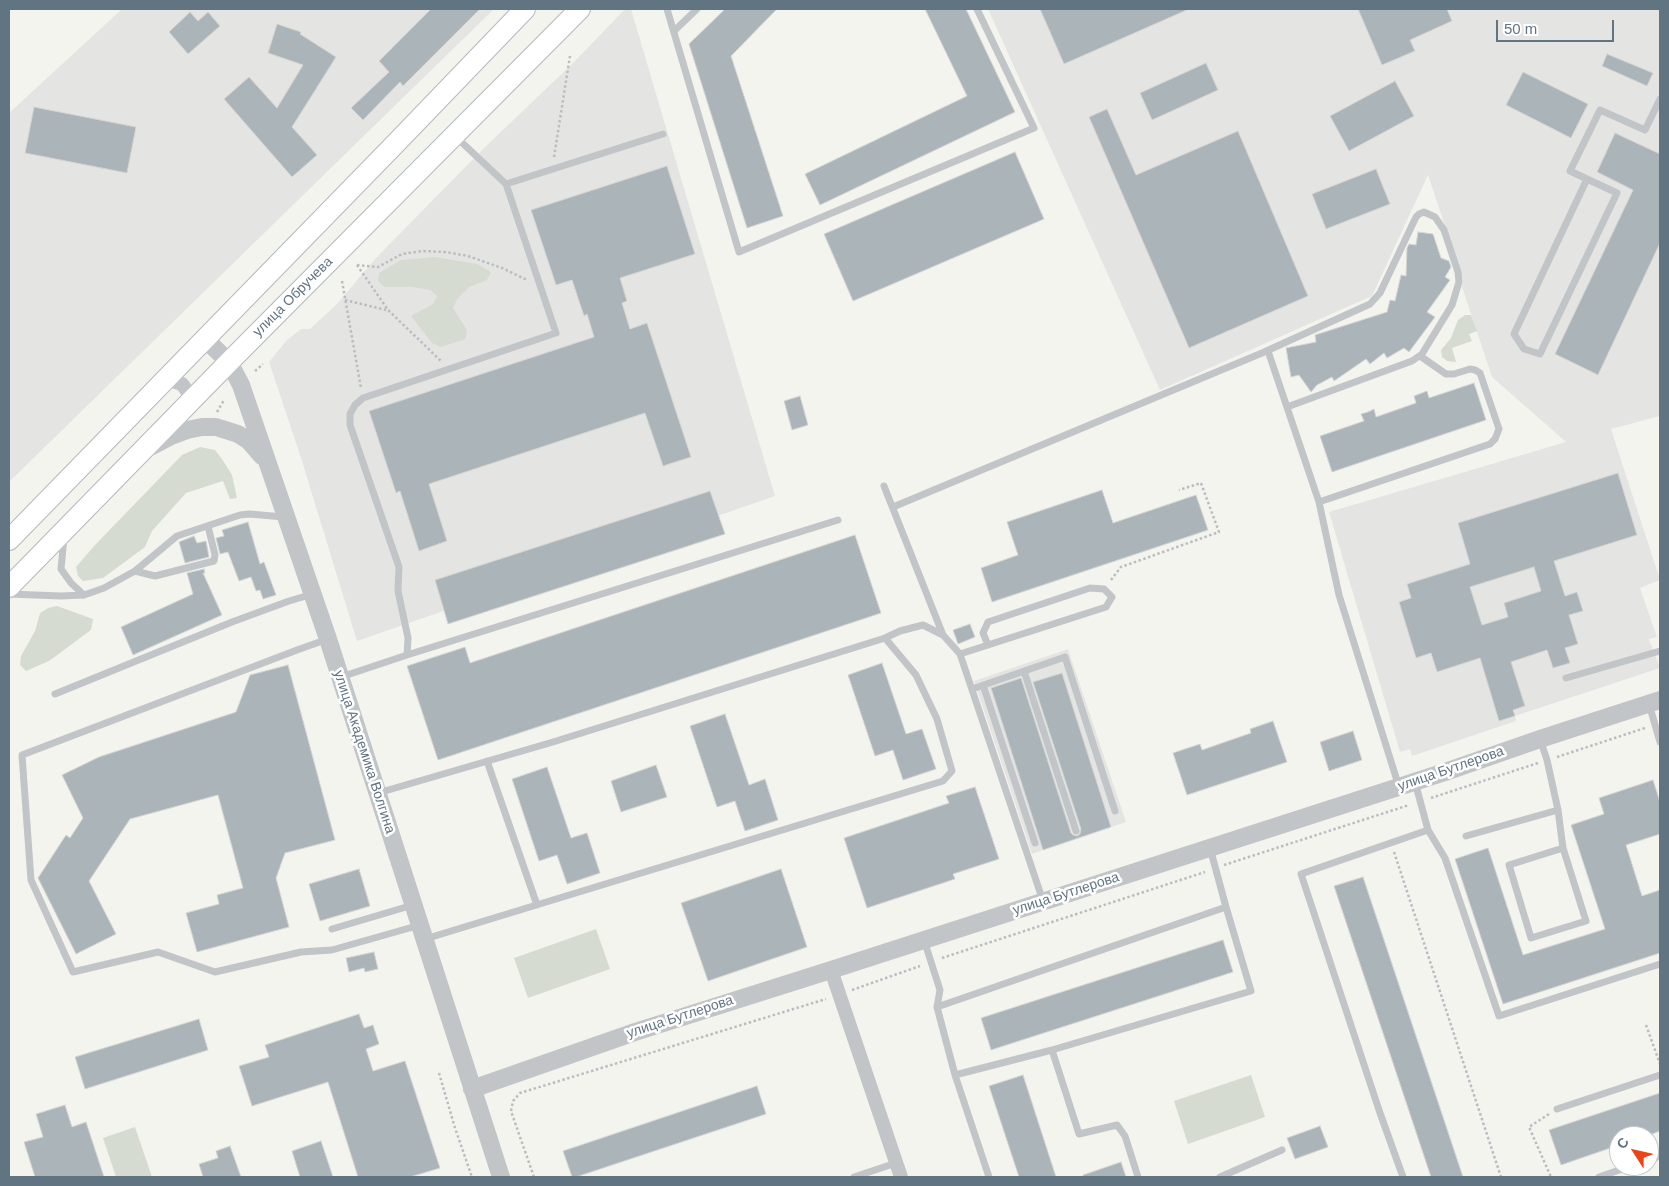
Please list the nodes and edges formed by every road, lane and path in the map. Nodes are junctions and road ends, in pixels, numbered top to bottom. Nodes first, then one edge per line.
1 (525, 9) edge
2 (667, 9) edge
3 (697, 9) edge
4 (978, 9) edge
5 (569, 12) edge
6 (674, 31) junction
7 (570, 56) dead end
8 (1660, 99) edge
9 (663, 134) dead end
10 (454, 135) junction
11 (552, 169) junction
12 (1587, 179) junction
13 (506, 184) junction
14 (342, 281) dead end
15 (541, 287) junction
16 (345, 300) junction
17 (388, 310) junction
18 (205, 339) junction
19 (1268, 351) junction
20 (1420, 356) junction
21 (228, 362) junction
22 (263, 364) dead end
23 (450, 369) junction
24 (256, 371) dead end
25 (162, 385) junction
26 (363, 398) junction
27 (186, 406) junction
28 (213, 406) dead end
29 (1287, 407) junction
30 (217, 411) dead end
31 (140, 452) junction
32 (270, 466) junction
33 (884, 486) dead end
34 (1179, 490) dead end
35 (1319, 502) junction
36 (893, 507) junction
37 (288, 518) junction
38 (838, 520) dead end
39 (208, 526) junction
40 (65, 530) junction
41 (9, 540) edge
42 (135, 570) junction
43 (9, 587) edge
44 (1104, 589) junction
45 (9, 594) edge
46 (313, 594) junction
47 (84, 595) junction
48 (943, 635) junction
49 (885, 638) junction
50 (328, 639) junction
51 (988, 645) junction
52 (1660, 651) edge
53 (960, 654) junction
54 (407, 655) junction
55 (1024, 671) junction
56 (341, 677) junction
57 (1566, 678) dead end
58 (983, 685) junction
59 (972, 689) junction
60 (55, 694) dead end
61 (1654, 702) edge
62 (1657, 729) edge
63 (1540, 739) junction
64 (1660, 742) edge
65 (1547, 760) junction
66 (487, 761) junction
67 (1407, 784) junction
68 (378, 793) junction
69 (1421, 801) junction
70 (1558, 810) junction
71 (1115, 812) dead end
72 (1428, 830) junction
73 (1076, 831) dead end
74 (1466, 836) dead end
75 (1035, 843) dead end
76 (1391, 844) junction
77 (1210, 848) junction
78 (1563, 848) junction
79 (1216, 868) junction
80 (1043, 901) junction
81 (414, 905) junction
82 (537, 905) junction
83 (1226, 907) junction
84 (332, 929) dead end
85 (422, 932) junction
86 (924, 940) junction
87 (930, 962) junction
88 (1660, 964) edge
89 (831, 970) junction
90 (839, 994) junction
91 (937, 1007) junction
92 (1646, 1026) dead end
93 (1052, 1050) junction
94 (1660, 1064) edge
95 (439, 1073) dead end
96 (955, 1075) junction
97 (1660, 1075) edge
98 (472, 1089) junction
99 (1557, 1109) joint
100 (1282, 1150) dead end
101 (896, 1163) junction
102 (472, 1177) edge
103 (500, 1177) edge
104 (534, 1177) edge
105 (854, 1177) edge
106 (901, 1177) edge
107 (989, 1177) edge
108 (1138, 1177) edge
109 (1220, 1177) edge
110 (1403, 1177) edge
111 (1501, 1177) edge
112 (1550, 1177) edge

1 - 18 main road
2 - 6 lane
3 - 6 lane
4 - 6 lane
5 - 10 main road, улица Обручева
7 - 11 path
8 - 12 lane
9 - 11 lane
10 - 13 lane
10 - 21 main road, улица Обручева
11 - 13 lane
12 - 12 lane
13 - 15 lane
14 - 16 path
15 - 17 path
15 - 23 lane
16 - 17 path
16 - 26 path
17 - 23 path
18 - 21 street, улица Академика Волгина
18 - 25 main road
19 - 20 lane
19 - 29 lane
19 - 36 lane
20 - 29 lane
20 - 35 lane
21 - 27 main road, улица Обручева
21 - 32 street, улица Академика Волгина
22 - 24 path
23 - 26 lane
25 - 27 street
25 - 41 main road
26 - 54 lane
27 - 31 main road, улица Обручева
28 - 30 path
29 - 35 lane
31 - 32 street
31 - 40 main road, улица Обручева
32 - 37 street, улица Академика Волгина
33 - 36 lane
34 - 44 path
35 - 67 lane
36 - 48 lane
37 - 39 lane
37 - 46 street, улица Академика Волгина
38 - 54 lane
39 - 42 lane
39 - 42 lane
40 - 43 main road, улица Обручева
40 - 47 lane
42 - 47 lane
44 - 51 lane
44 - 51 lane
45 - 47 lane
46 - 50 street, улица Академика Волгина
46 - 60 lane
48 - 49 lane
48 - 53 lane
49 - 66 lane
49 - 82 lane
50 - 56 street, улица Академика Волгина
50 - 85 lane
51 - 53 lane
52 - 57 lane
53 - 59 lane
54 - 56 lane
55 - 58 lane
55 - 71 lane
55 - 73 lane
56 - 68 street, улица Академика Волгина
58 - 59 lane
58 - 75 lane
59 - 80 lane
61 - 62 lane
61 - 63 street, улица Бутлерова
62 - 64 lane
62 - 65 path
63 - 65 lane
63 - 67 street, улица Бутлерова
65 - 69 path
65 - 70 lane
66 - 68 lane
66 - 82 lane
67 - 69 lane
67 - 77 street, улица Бутлерова
68 - 81 street, улица Академика Волгина
69 - 72 lane
69 - 79 path
70 - 74 lane
70 - 78 lane
72 - 76 lane
72 - 88 lane
76 - 110 lane
76 - 111 path
77 - 79 lane
77 - 80 street, улица Бутлерова
78 - 78 lane
79 - 83 lane
79 - 87 path
80 - 86 street, улица Бутлерова
81 - 84 lane
81 - 85 street, улица Академика Волгина
82 - 85 lane
83 - 91 lane
83 - 93 lane
85 - 98 street, улица Академика Волгина
86 - 87 lane
86 - 89 street, улица Бутлерова
87 - 90 path
87 - 91 lane
89 - 90 street
89 - 98 street, улица Бутлерова
90 - 101 street
90 - 104 path
91 - 96 lane
92 - 94 path
93 - 96 lane
93 - 108 lane
95 - 102 path
96 - 107 lane
97 - 99 lane
98 - 103 street, улица Академика Волгина
99 - 112 path
100 - 109 lane
101 - 105 lane
101 - 106 street

